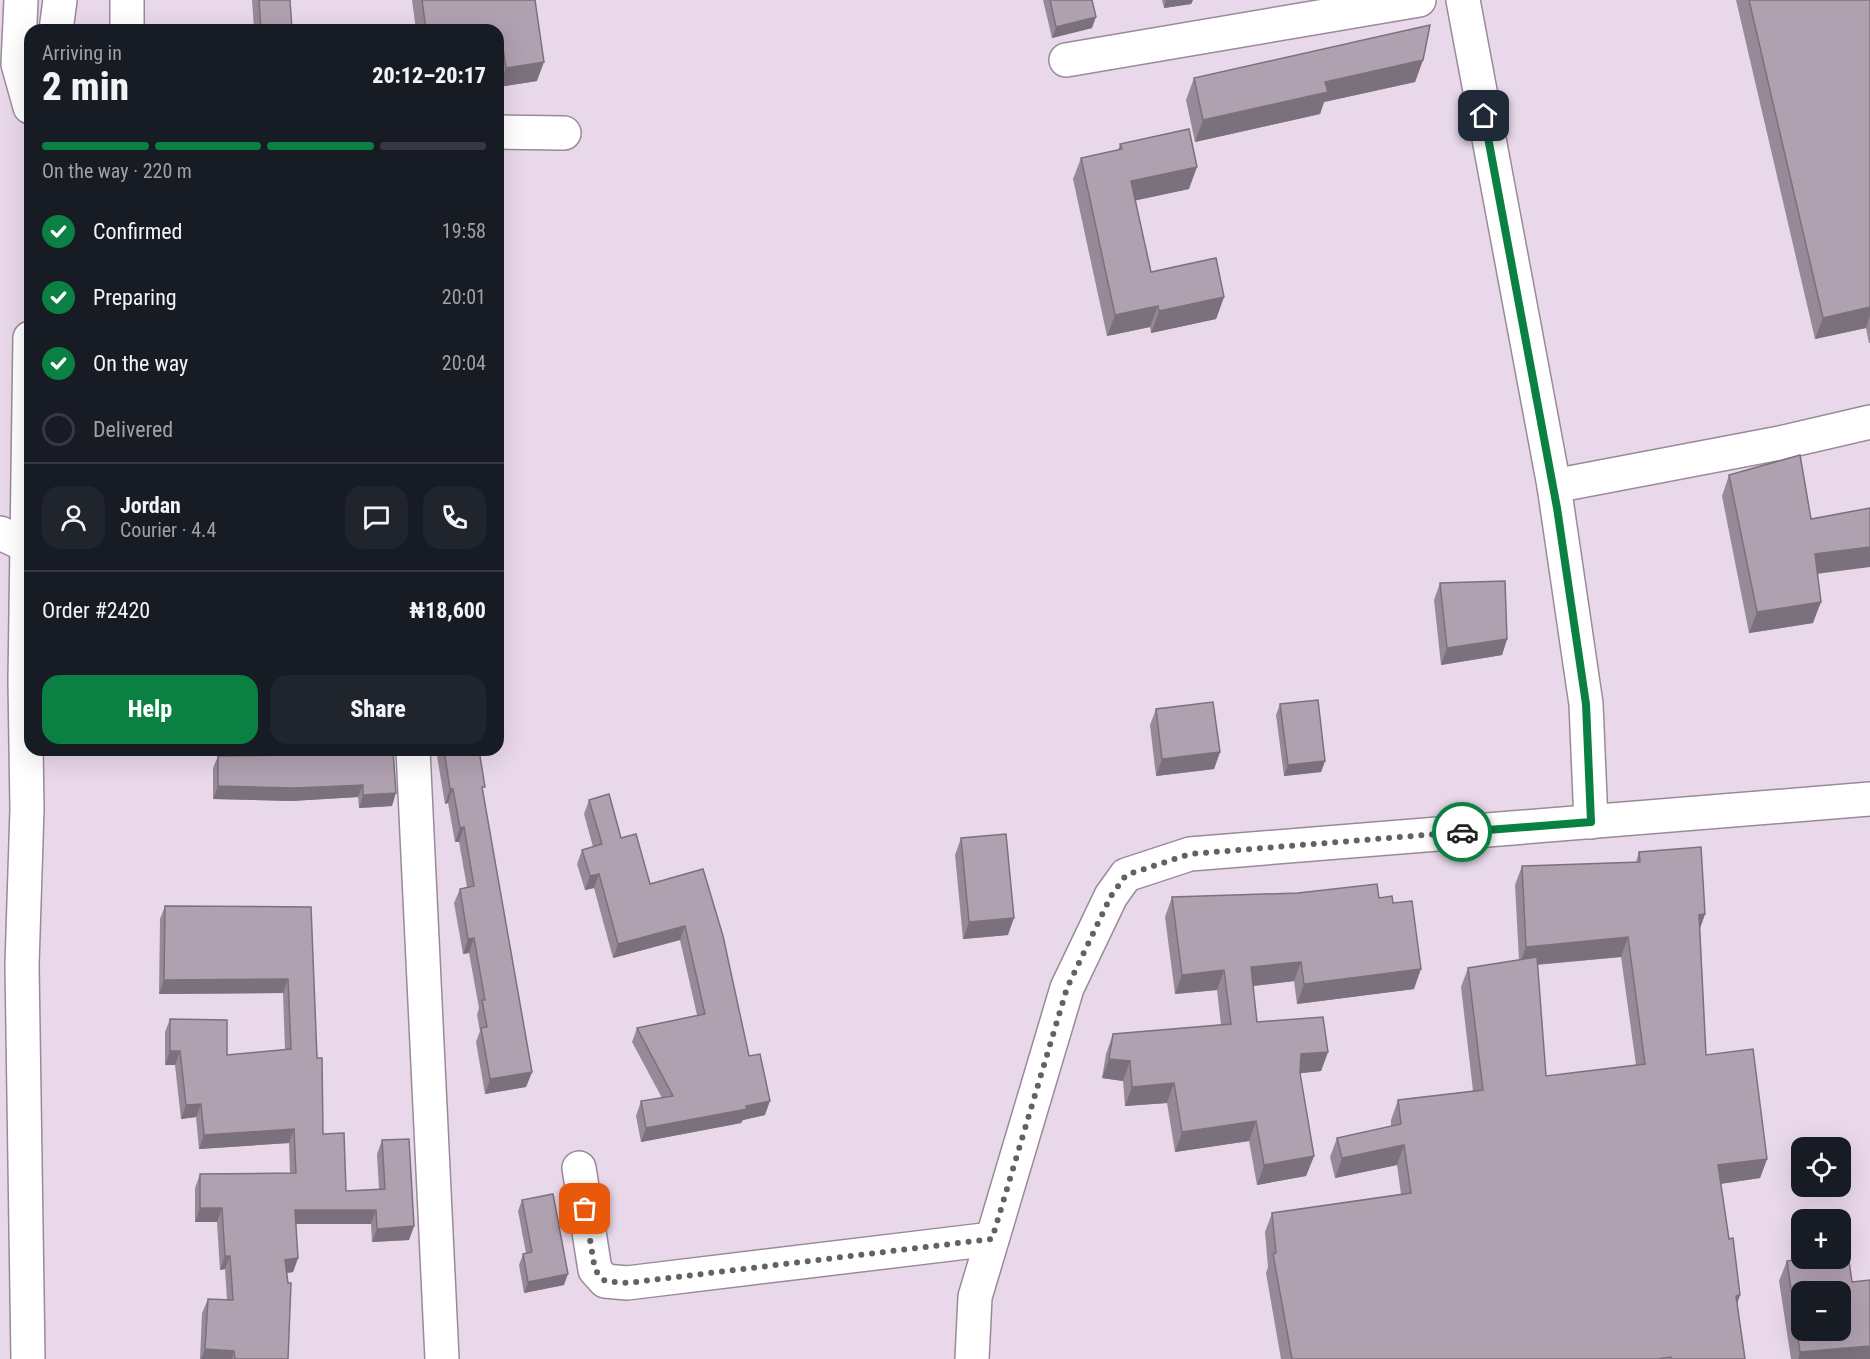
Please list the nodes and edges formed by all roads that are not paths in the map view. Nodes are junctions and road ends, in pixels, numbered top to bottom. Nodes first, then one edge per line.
1 (21, 0) edge
2 (60, 0) edge
3 (127, 0) edge
4 (1419, 0) edge
5 (1463, 0) edge
6 (57, 24) edge
7 (126, 24) edge
8 (1066, 60) dead end
9 (24, 86) edge
10 (504, 132) edge
11 (564, 132) dead end
12 (1870, 422) edge
13 (24, 449) edge
14 (1554, 486) junction
15 (19, 542) edge
16 (24, 709) edge
17 (25, 756) edge
18 (413, 756) edge
19 (1870, 799) edge
20 (1591, 822) junction
21 (11, 983) edge
22 (579, 1168) dead end
23 (992, 1239) junction
24 (28, 1359) edge
25 (442, 1359) edge
26 (972, 1359) edge

1 - 9 street
2 - 6 street
3 - 7 street
4 - 8 street
5 - 14 street
10 - 11 street
12 - 14 street
13 - 15 street
14 - 20 street
15 - 16 street
17 - 21 street
18 - 25 street
19 - 20 street
20 - 23 street
21 - 24 street
22 - 23 street
23 - 26 street

